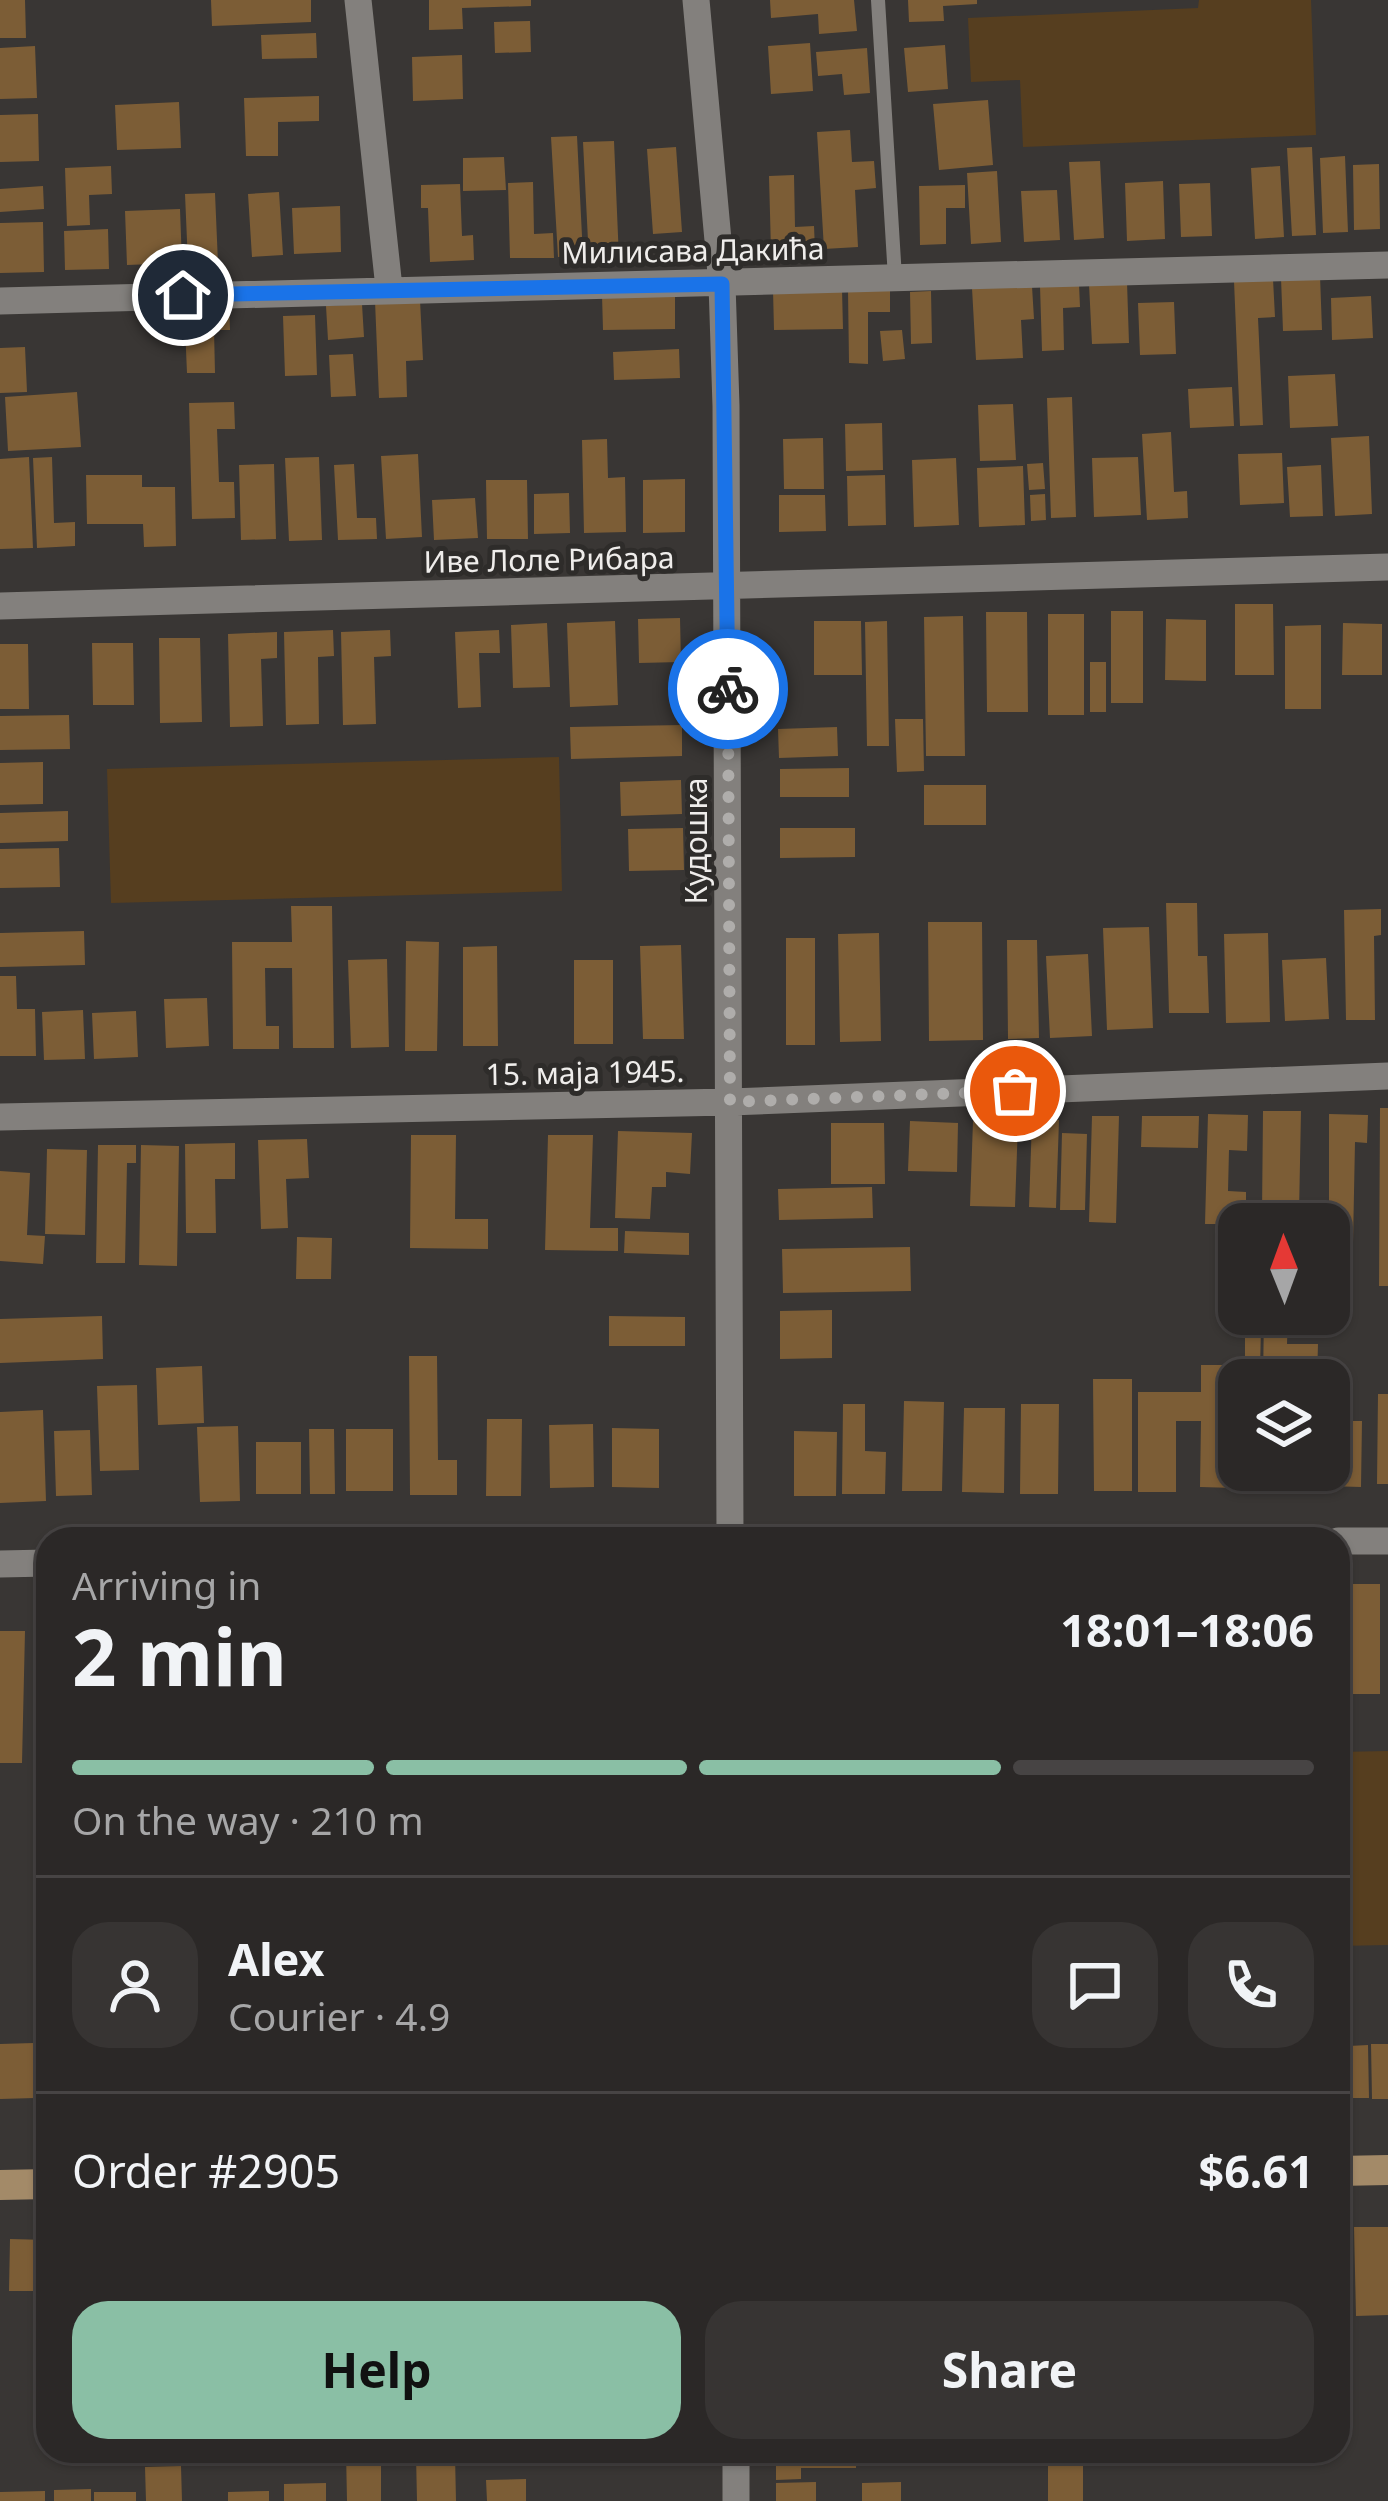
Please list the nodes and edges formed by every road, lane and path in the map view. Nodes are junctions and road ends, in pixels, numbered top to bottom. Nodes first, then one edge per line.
1 (358, 0) edge
2 (696, 0) edge
3 (878, 0) edge
4 (1388, 265) edge
5 (896, 278) junction
6 (722, 284) junction
7 (389, 288) junction
8 (0, 302) edge
9 (1388, 567) edge
10 (726, 588) junction
11 (0, 606) edge
12 (1388, 1076) edge
13 (730, 1102) junction
14 (0, 1117) edge
15 (730, 1527) edge
16 (1388, 1540) edge
17 (1350, 1541) edge
18 (36, 1563) edge
19 (0, 1564) edge
20 (1388, 2170) edge
21 (1350, 2171) edge
22 (36, 2184) edge
23 (0, 2185) edge
24 (736, 2463) edge
25 (736, 2501) edge

1 - 7 street
2 - 6 street, Кудошка
3 - 5 lane
4 - 5 street, Милисава Дакића
5 - 6 street, Милисава Дакића
6 - 7 street, Милисава Дакића
6 - 10 street, Кудошка
7 - 8 street, Милисава Дакића
9 - 10 street, Иве Лоле Рибара
10 - 11 street, Иве Лоле Рибара
10 - 13 street, Кудошка
12 - 13 street, 15. маја 1945.
13 - 14 street, 15. маја 1945.
13 - 15 street, Кудошка
16 - 17 street
18 - 19 street
20 - 21 main road
22 - 23 main road
24 - 25 street

